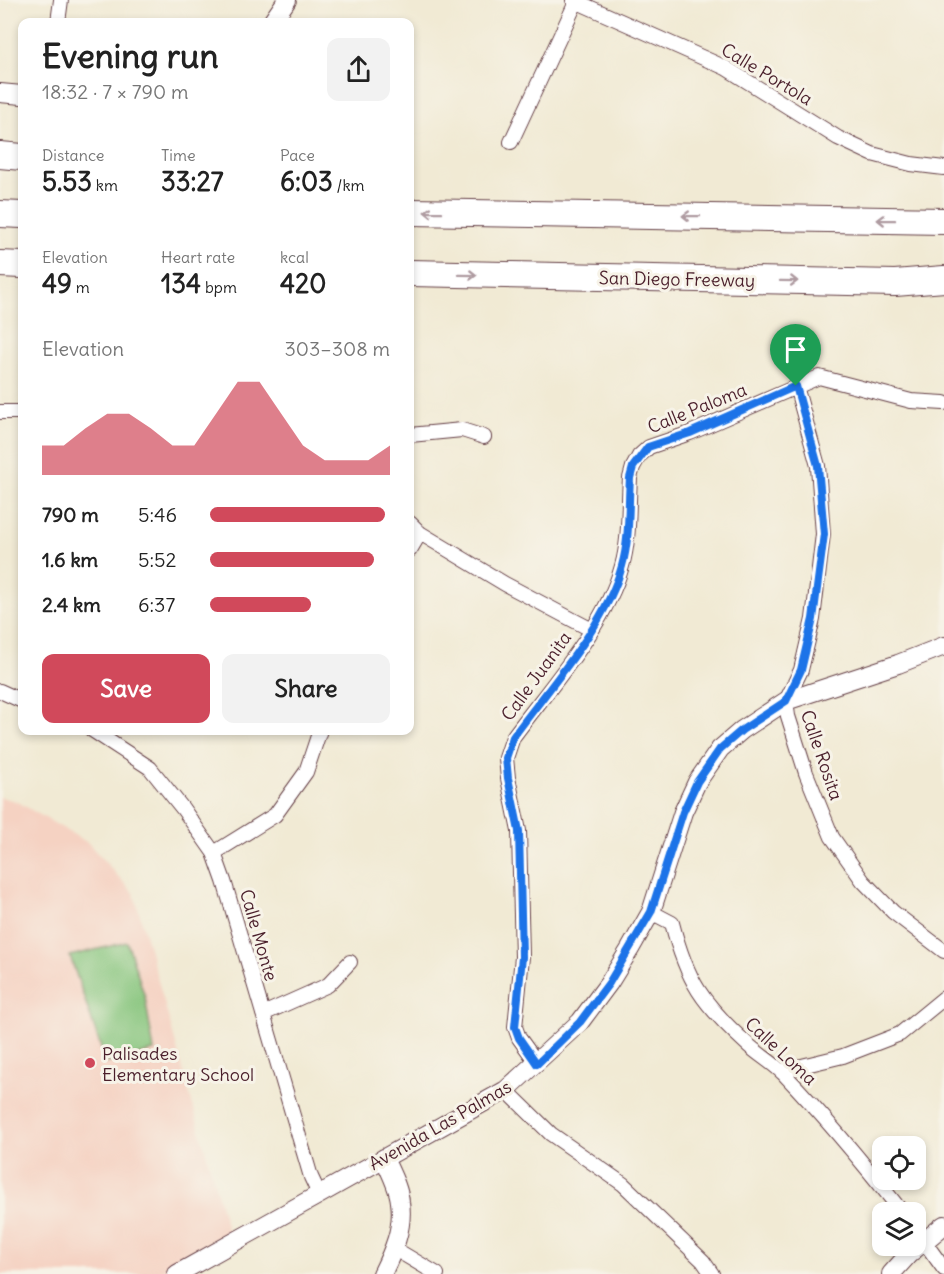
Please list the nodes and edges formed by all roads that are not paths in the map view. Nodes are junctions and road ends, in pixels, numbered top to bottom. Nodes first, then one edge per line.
1 (61, 0) edge
2 (287, 0) edge
3 (575, 0) edge
4 (59, 18) edge
5 (275, 18) edge
6 (0, 93) edge
7 (18, 94) edge
8 (511, 142) dead end
9 (0, 155) edge
10 (18, 157) edge
11 (944, 168) edge
12 (414, 212) edge
13 (0, 214) edge
14 (18, 215) edge
15 (944, 221) edge
16 (0, 264) edge
17 (18, 265) edge
18 (414, 273) edge
19 (944, 279) edge
20 (796, 386) junction
21 (943, 406) edge
22 (0, 412) edge
23 (18, 412) edge
24 (414, 435) edge
25 (484, 437) dead end
26 (639, 456) joint
27 (414, 527) edge
28 (420, 533) junction
29 (414, 543) edge
30 (592, 630) junction
31 (944, 646) edge
32 (0, 691) edge
33 (18, 699) edge
34 (786, 701) junction
35 (318, 735) edge
36 (117, 737) edge
37 (214, 853) junction
38 (651, 912) junction
39 (944, 951) edge
40 (350, 962) dead end
41 (944, 998) edge
42 (263, 1014) junction
43 (537, 1064) junction
44 (781, 1071) junction
45 (506, 1090) junction
46 (384, 1158) junction
47 (320, 1194) junction
48 (894, 1202) edge
49 (944, 1225) edge
50 (926, 1232) edge
51 (926, 1244) edge
52 (395, 1249) junction
53 (904, 1256) edge
54 (944, 1269) edge
55 (177, 1274) edge
56 (382, 1274) edge
57 (437, 1274) edge
58 (712, 1274) edge
59 (891, 1274) edge

1 - 4 street
2 - 5 street
3 - 8 street
3 - 11 street, Calle Portola
6 - 7 street
9 - 10 highway
15 -> 12 highway
13 - 14 highway
16 - 17 highway
18 -> 19 highway, San Diego Freeway
20 - 21 street, Calle Paloma
20 - 26 street, Calle Paloma
20 - 34 street, Calle Rosita
22 - 23 street
24 - 25 street
26 - 30 street, Calle Juanita
27 - 28 street
28 - 29 street
28 - 30 street
30 - 43 street, Calle Juanita
31 - 34 street, Avenida Las Palmas
32 - 33 street
34 - 38 street, Avenida Las Palmas
34 - 39 street, Calle Rosita
35 - 37 street
36 - 37 street, Calle Monte
37 - 42 street, Calle Monte
38 - 43 street, Avenida Las Palmas
38 - 44 street, Calle Loma
40 - 42 street
41 - 44 street
42 - 47 street, Calle Monte
43 - 45 street, Avenida Las Palmas
44 - 48 street, Calle Loma
45 - 46 street, Avenida Las Palmas
45 - 58 street
46 - 47 street, Avenida Las Palmas
46 - 52 street
47 - 55 street, Avenida Las Palmas
49 - 50 street
51 - 54 street
52 - 56 street
52 - 57 street
53 - 59 street

